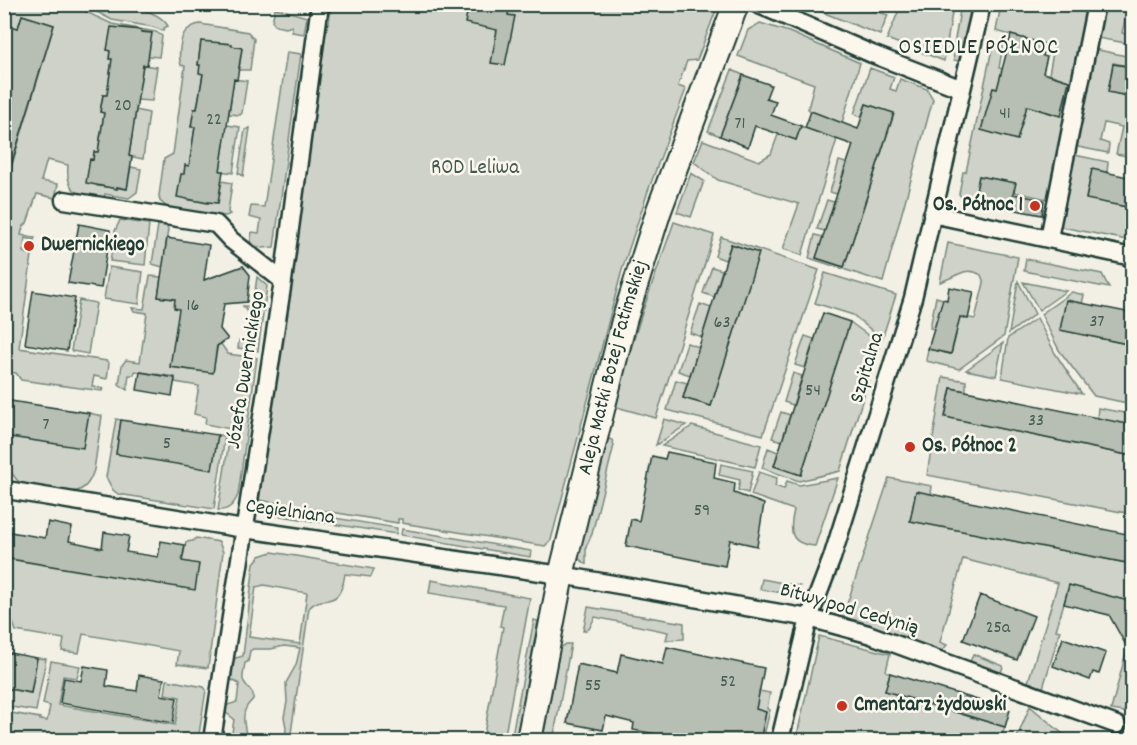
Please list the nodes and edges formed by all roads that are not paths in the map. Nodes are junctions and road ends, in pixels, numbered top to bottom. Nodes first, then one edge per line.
1 (320, 4) edge
2 (736, 4) edge
3 (757, 4) edge
4 (982, 4) edge
5 (1096, 4) edge
6 (962, 89) junction
7 (64, 200) dead end
8 (932, 214) junction
9 (1049, 238) junction
10 (1132, 257) edge
11 (283, 281) junction
12 (13, 491) dead end
13 (244, 529) junction
14 (561, 575) junction
15 (809, 618) junction
16 (1117, 724) dead end
17 (212, 741) edge
18 (529, 741) edge
19 (780, 741) edge

1 - 11 street, Józefa Dwernickiego
2 - 14 street, Aleja Matki Bożej Fatimskiej
3 - 6 street
4 - 6 street, Szpitalna
5 - 9 street
6 - 8 street, Szpitalna
7 - 11 street
8 - 9 street
8 - 15 street, Szpitalna
9 - 10 street
11 - 13 street, Józefa Dwernickiego
12 - 13 street, Cegielniana
13 - 14 street, Cegielniana
13 - 17 street, Józefa Dwernickiego
14 - 15 street, Bitwy pod Cedynią
14 - 18 street, Aleja Matki Bożej Fatimskiej
15 - 16 street, Bitwy pod Cedynią
15 - 19 street, Szpitalna

